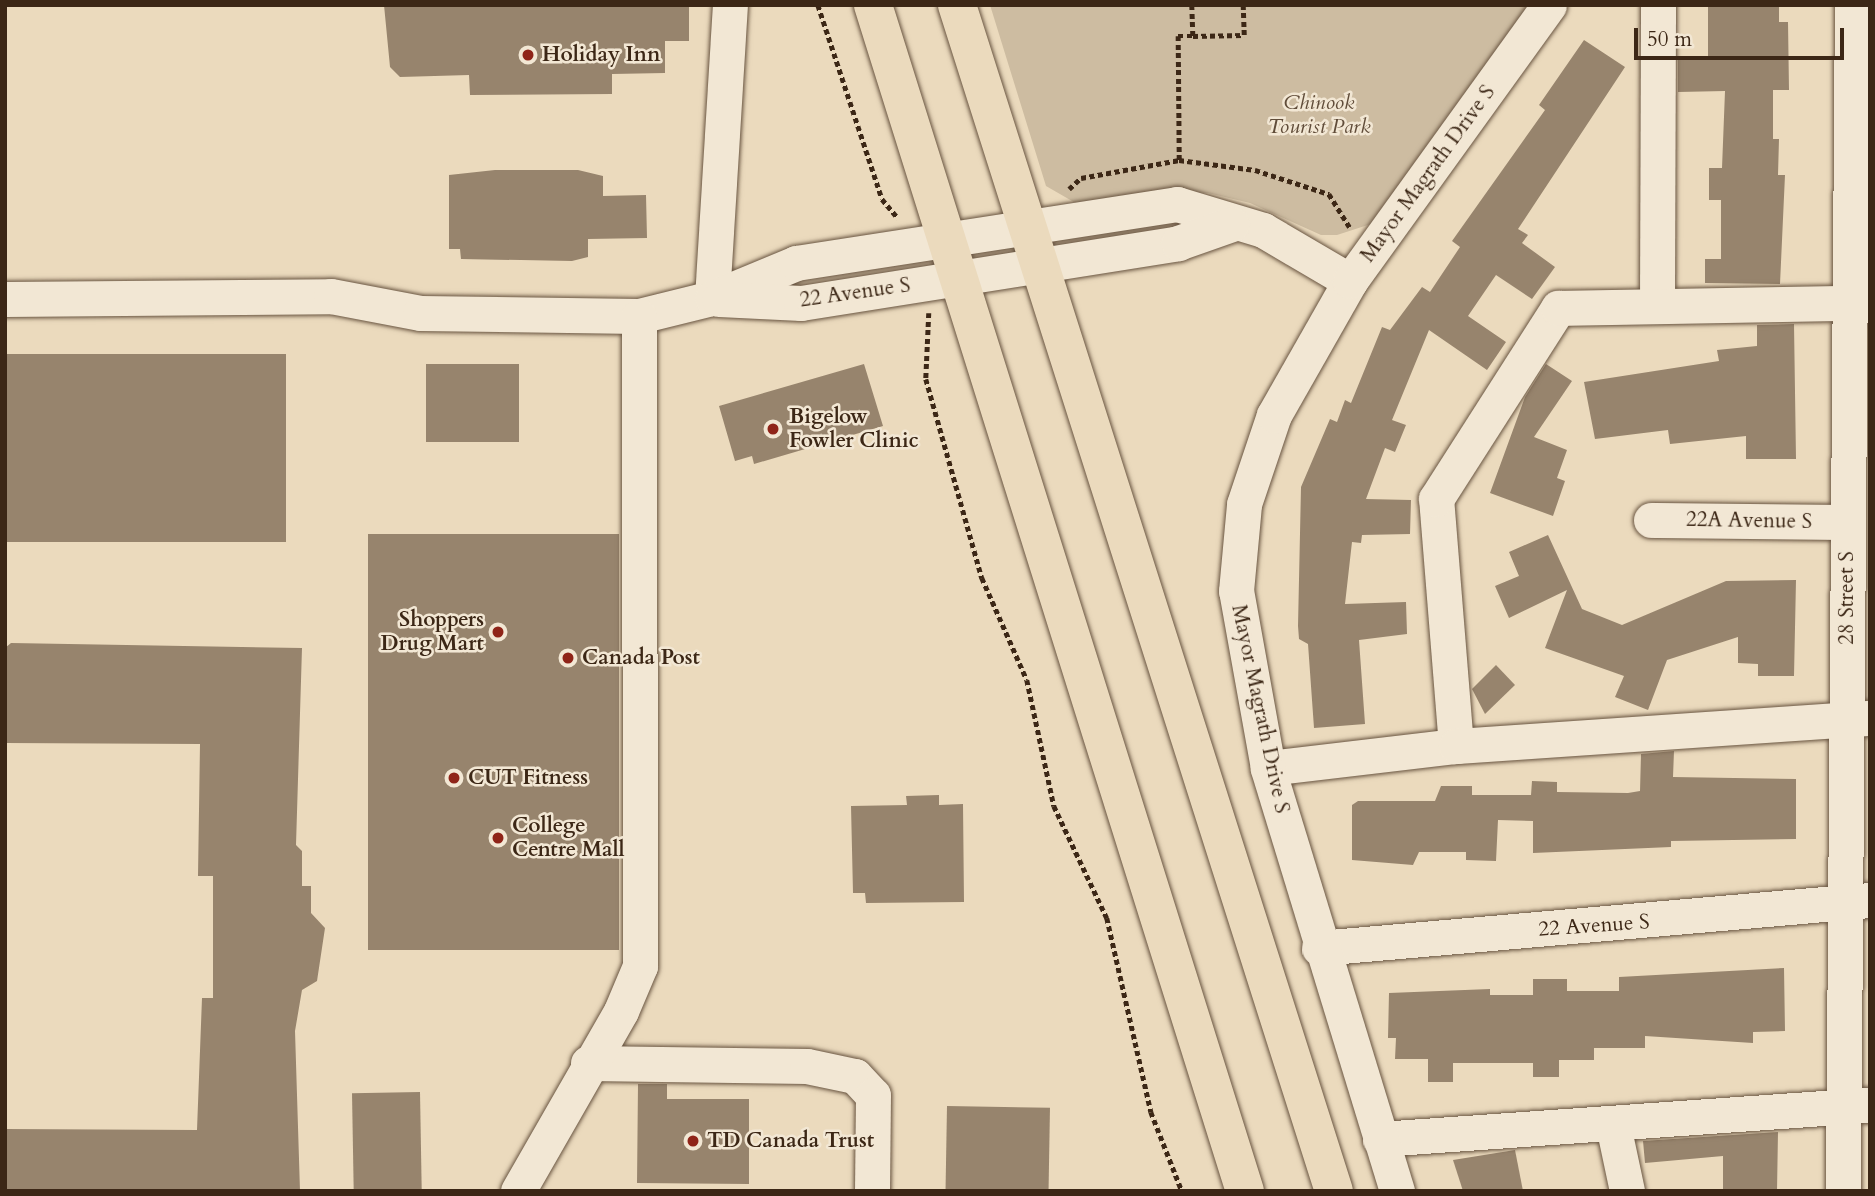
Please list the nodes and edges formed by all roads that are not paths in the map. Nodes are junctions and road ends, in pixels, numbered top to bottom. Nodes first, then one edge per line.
1 (730, 5) edge
2 (873, 5) edge
3 (943, 5) edge
4 (957, 5) edge
5 (1549, 5) edge
6 (1658, 5) edge
7 (1852, 5) edge
8 (975, 61) junction
9 (1233, 224) junction
10 (1029, 226) junction
11 (947, 237) junction
12 (1041, 264) junction
13 (961, 277) junction
14 (1350, 281) junction
15 (5, 299) edge
16 (712, 299) junction
17 (1657, 303) junction
18 (1850, 303) junction
19 (639, 316) junction
20 (1651, 520) dead end
21 (1848, 522) junction
22 (1858, 719) edge
23 (1456, 746) junction
24 (1268, 768) junction
25 (1858, 901) edge
26 (1319, 948) junction
27 (588, 1063) junction
28 (1857, 1106) edge
29 (1613, 1125) junction
30 (1380, 1139) junction
31 (518, 1191) edge
32 (872, 1191) edge
33 (1245, 1191) edge
34 (1334, 1191) edge
35 (1397, 1191) edge
36 (1627, 1191) edge
37 (1843, 1191) edge

1 - 16 street
2 - 11 main road
3 - 8 main road
4 - 8 main road
5 - 14 street, Mayor Magrath Drive S
6 - 17 street
7 - 18 street, 28 Street S
8 - 10 main road
9 - 10 street, 22 Avenue S
9 - 12 street, 22 Avenue S
9 - 14 street, 22 Avenue S
10 - 11 street, 22 Avenue S
10 - 12 main road
11 - 13 main road
11 - 16 street, 22 Avenue S
12 - 13 street, 22 Avenue S
12 - 34 main road
13 - 16 street, 22 Avenue S
13 - 33 main road
14 - 24 street, Mayor Magrath Drive S
15 - 19 street
16 - 19 street
17 - 18 street
17 - 23 street
18 - 21 street, 28 Street S
19 - 27 street
20 - 21 street, 22A Avenue S
21 - 22 street, 28 Street S
22 - 23 street
22 - 25 street, 28 Street S
23 - 24 street
24 - 26 street, Mayor Magrath Drive S
25 - 26 street, 22 Avenue S
25 - 28 street, 28 Street S
26 - 30 street, Mayor Magrath Drive S
27 - 31 street
27 - 32 street
28 - 29 street
28 - 37 street, 28 Street S
29 - 30 street
29 - 36 street
30 - 35 street, Mayor Magrath Drive S

